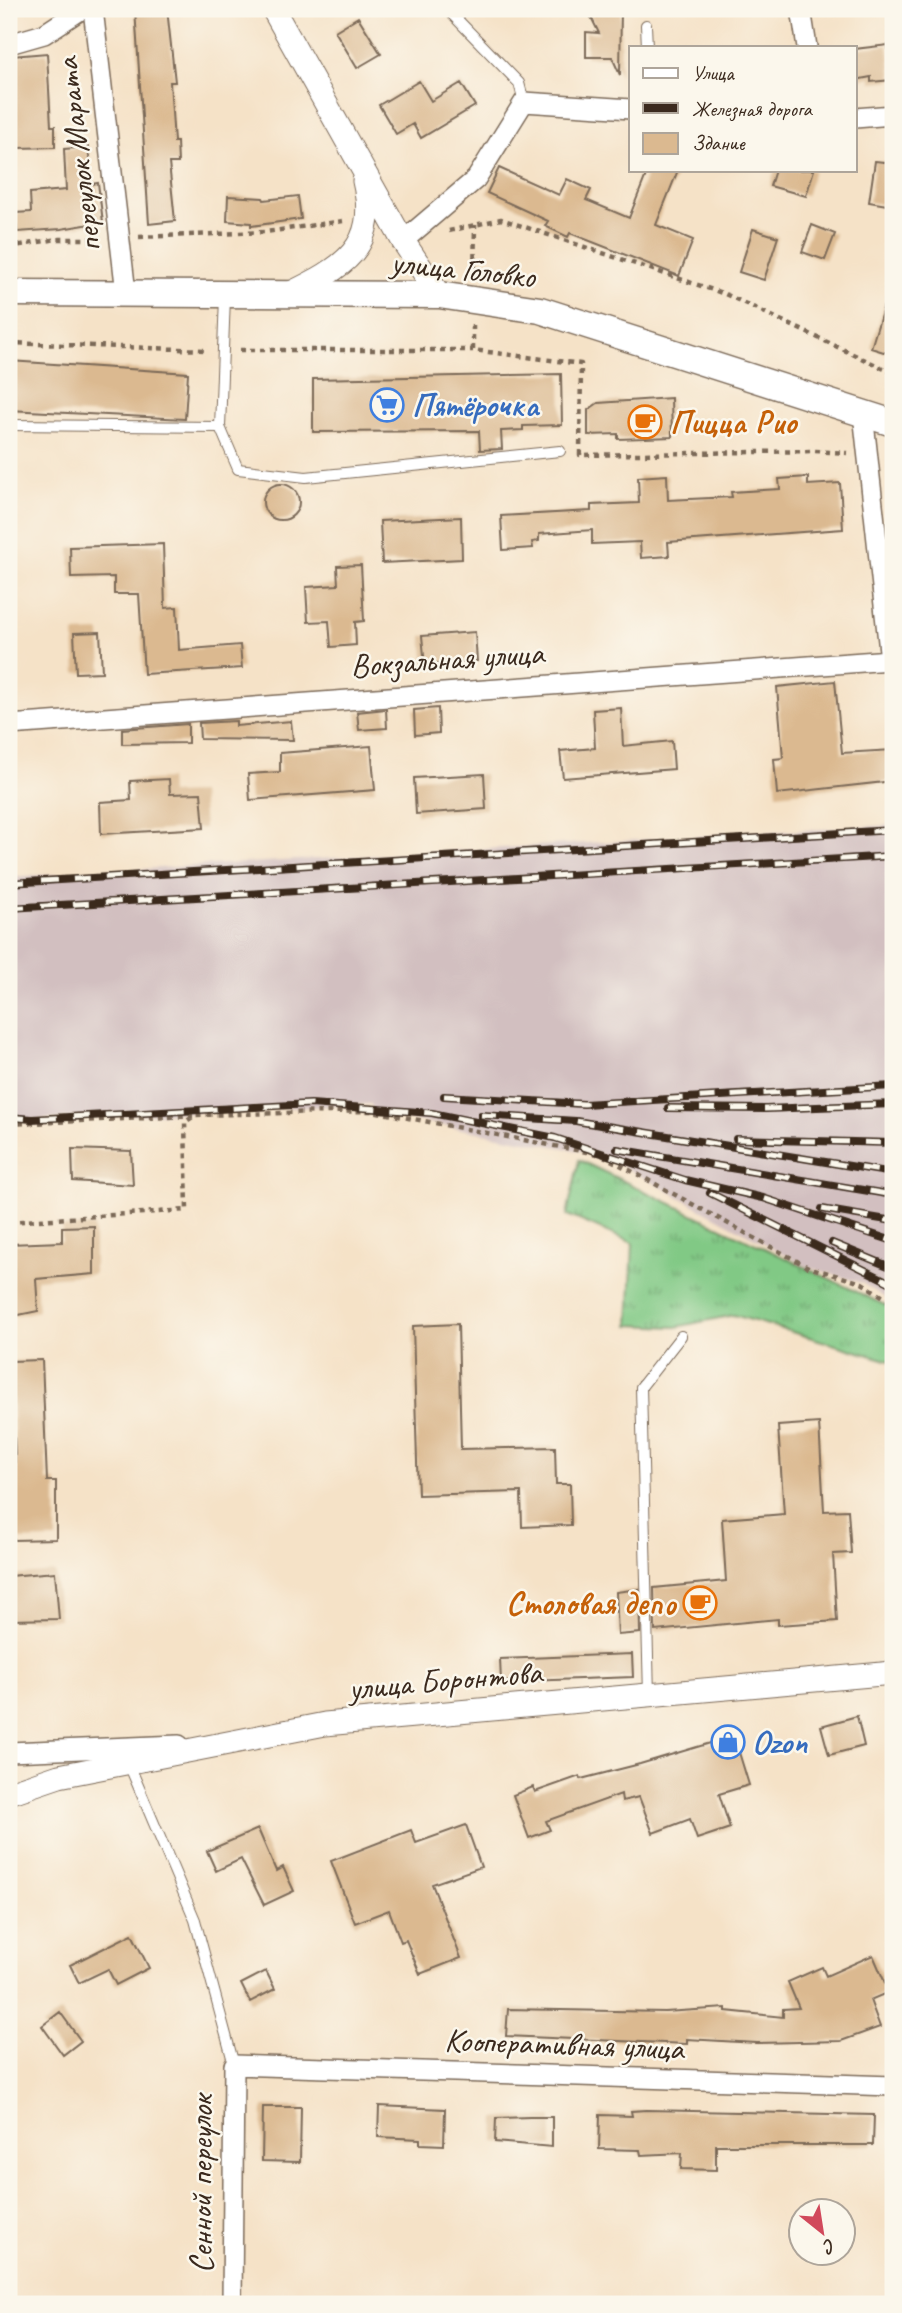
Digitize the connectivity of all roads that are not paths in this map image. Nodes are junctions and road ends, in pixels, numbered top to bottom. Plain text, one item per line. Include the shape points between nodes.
1 (82, 9) edge
2 (93, 9) edge
3 (274, 9) edge
4 (447, 9) edge
5 (801, 9) edge
6 (646, 25) dead end
7 (9, 44) edge
8 (647, 46) edge
9 (807, 46) edge
10 (524, 102) junction
11 (629, 109) edge
12 (893, 115) edge
13 (856, 118) edge
14 (360, 164) junction
15 (403, 241) junction
16 (9, 293) edge
17 (126, 293) junction
18 (226, 294) junction
19 (289, 294) junction
20 (439, 295) junction
21 (863, 413) junction
22 (893, 423) edge
23 (9, 425) edge
24 (220, 428) junction
25 (560, 451) dead end
26 (9, 725) edge
27 (681, 1336) dead end
28 (893, 1673) edge
29 (649, 1695) junction
30 (233, 1743) junction
31 (9, 1752) edge
32 (128, 1762) junction
33 (9, 1793) edge
34 (234, 2064) junction
35 (893, 2086) edge
36 (232, 2304) edge

1 - 7 street via 44,34
2 - 17 street, переулок Марата
3 - 14 street
4 - 10 lane via 519,83
5 - 9 street
6 - 8 lane
10 - 11 street
10 - 15 street via 476,179
12 - 13 street
14 - 15 street
14 - 19 street via 369,202 366,228 356,251 326,276
15 - 20 street
16 - 17 main road, улица Головко
17 - 18 main road, улица Головко
18 - 19 main road, улица Головко
18 - 24 lane
19 - 20 main road, улица Головко
20 - 21 main road, улица Головко via 540,310
21 - 22 main road, улица Головко
21 - 26 street, Вокзальная улица via 890,660
23 - 24 lane
24 - 25 lane via 237,469 306,477
27 - 29 lane via 642,1387
28 - 29 street, улица Боронтова
29 - 30 street, улица Боронтова via 325,1724
30 - 31 street
30 - 32 street, улица Боронтова
32 - 33 street, улица Боронтова via 59,1776
32 - 34 lane via 195,1920
34 - 35 street, Кооперативная улица
34 - 36 street, Сенной переулок

